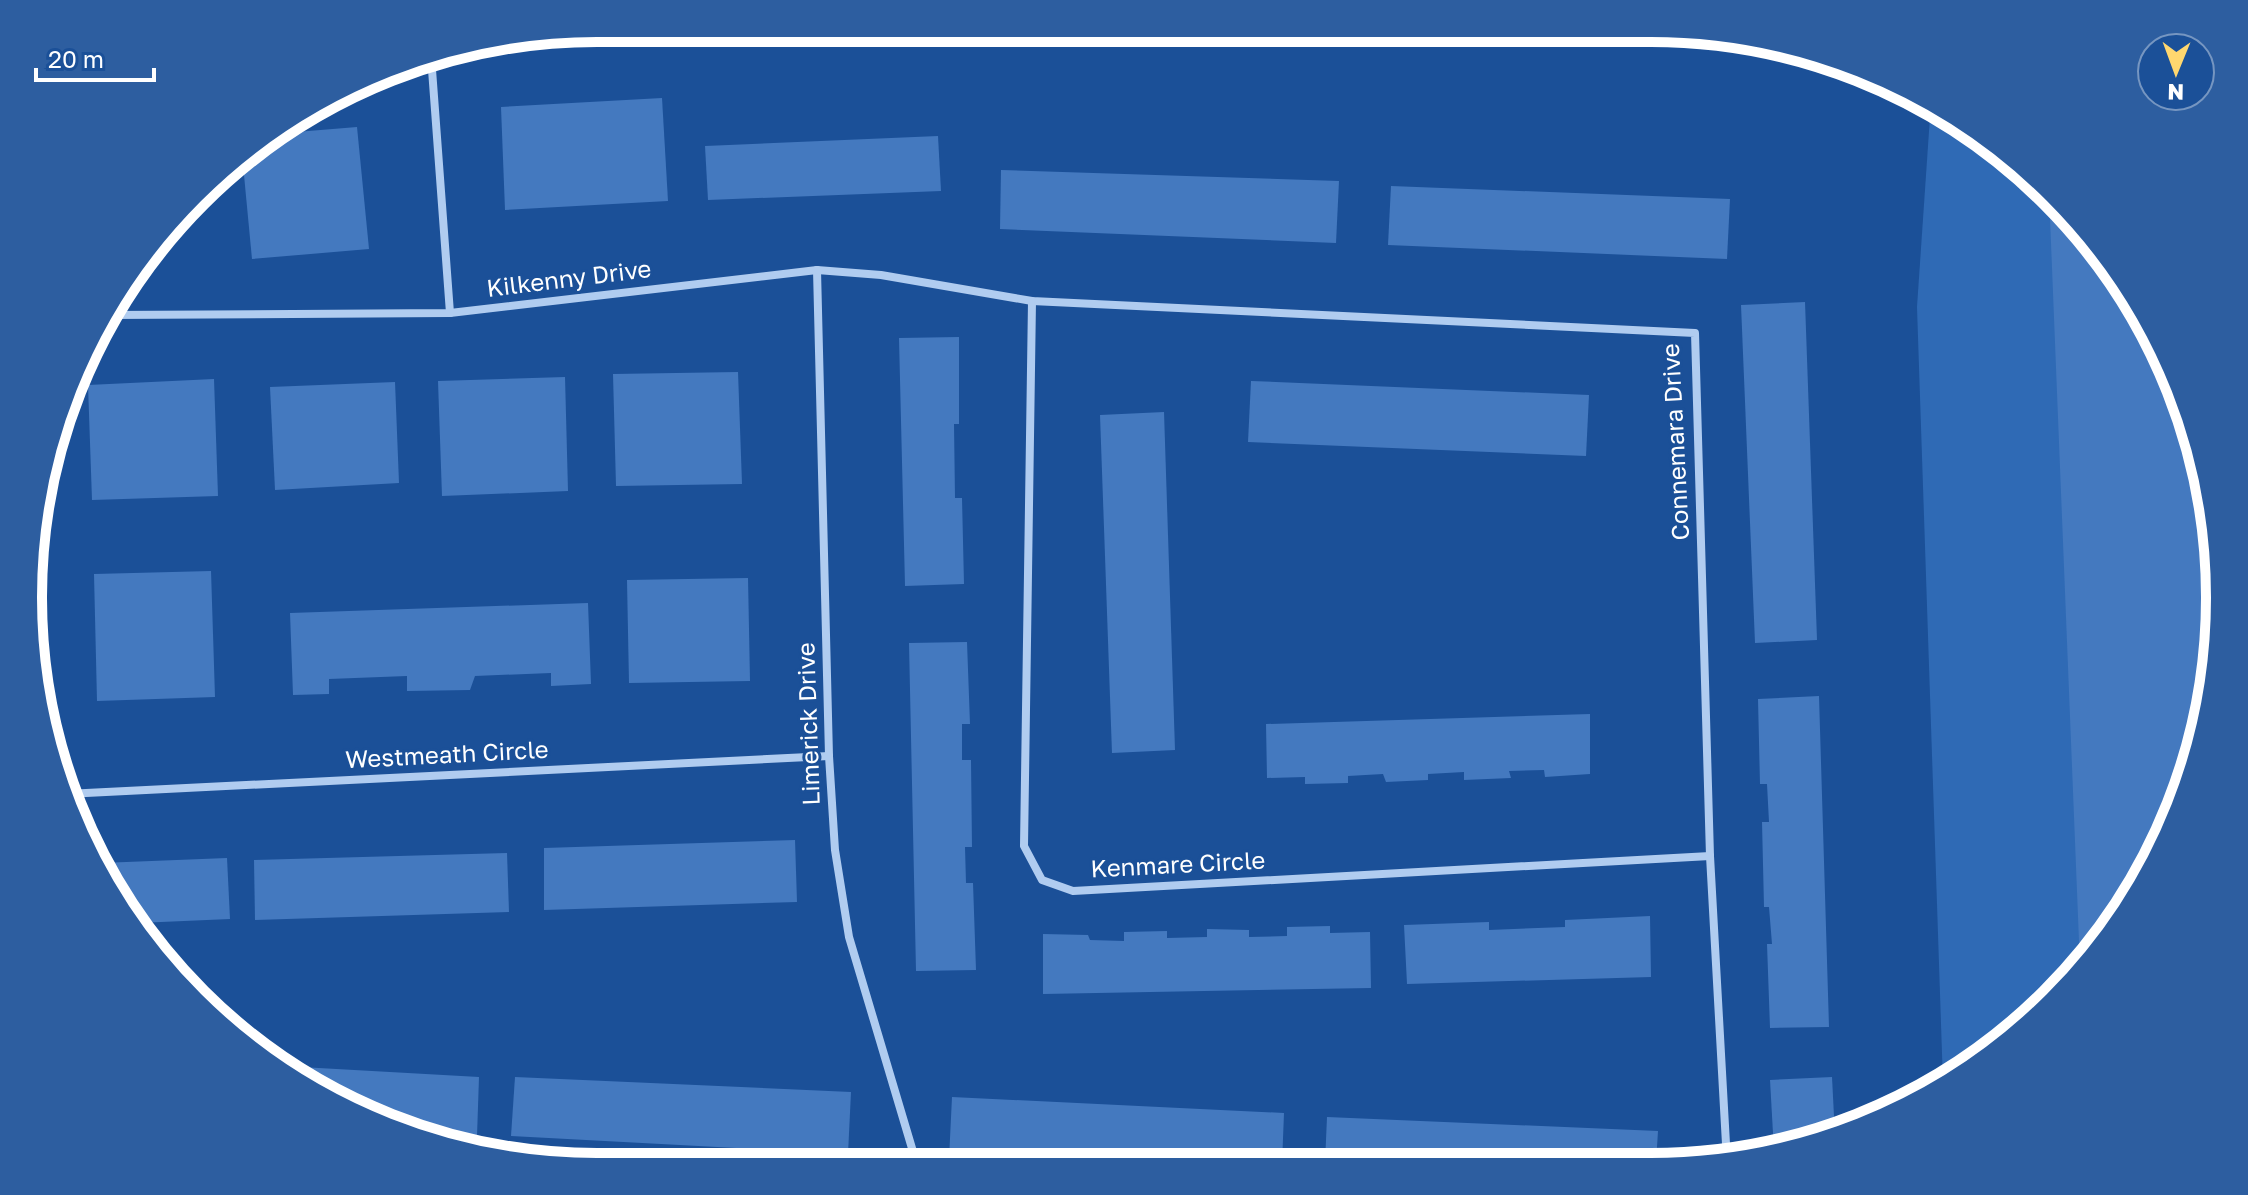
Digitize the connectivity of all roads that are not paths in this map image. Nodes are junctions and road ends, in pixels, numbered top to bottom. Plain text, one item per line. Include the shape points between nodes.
1 (432, 67) edge
2 (817, 270) junction
3 (1032, 301) junction
4 (450, 313) junction
5 (119, 315) edge
6 (829, 756) junction
7 (78, 793) edge
8 (1710, 856) junction
9 (1726, 1147) edge
10 (913, 1153) edge

1 - 4 street
2 - 3 street, Kilkenny Drive via 881,275
2 - 4 street, Kilkenny Drive
2 - 6 street, Limerick Drive
3 - 8 street, Connemara Drive via 1695,333
3 - 8 street, Kenmare Circle via 1024,846 1042,880 1073,891
4 - 5 street, Kilkenny Drive
6 - 7 street, Westmeath Circle
6 - 10 street, Limerick Drive via 835,850 849,937
8 - 9 street, Connemara Drive

